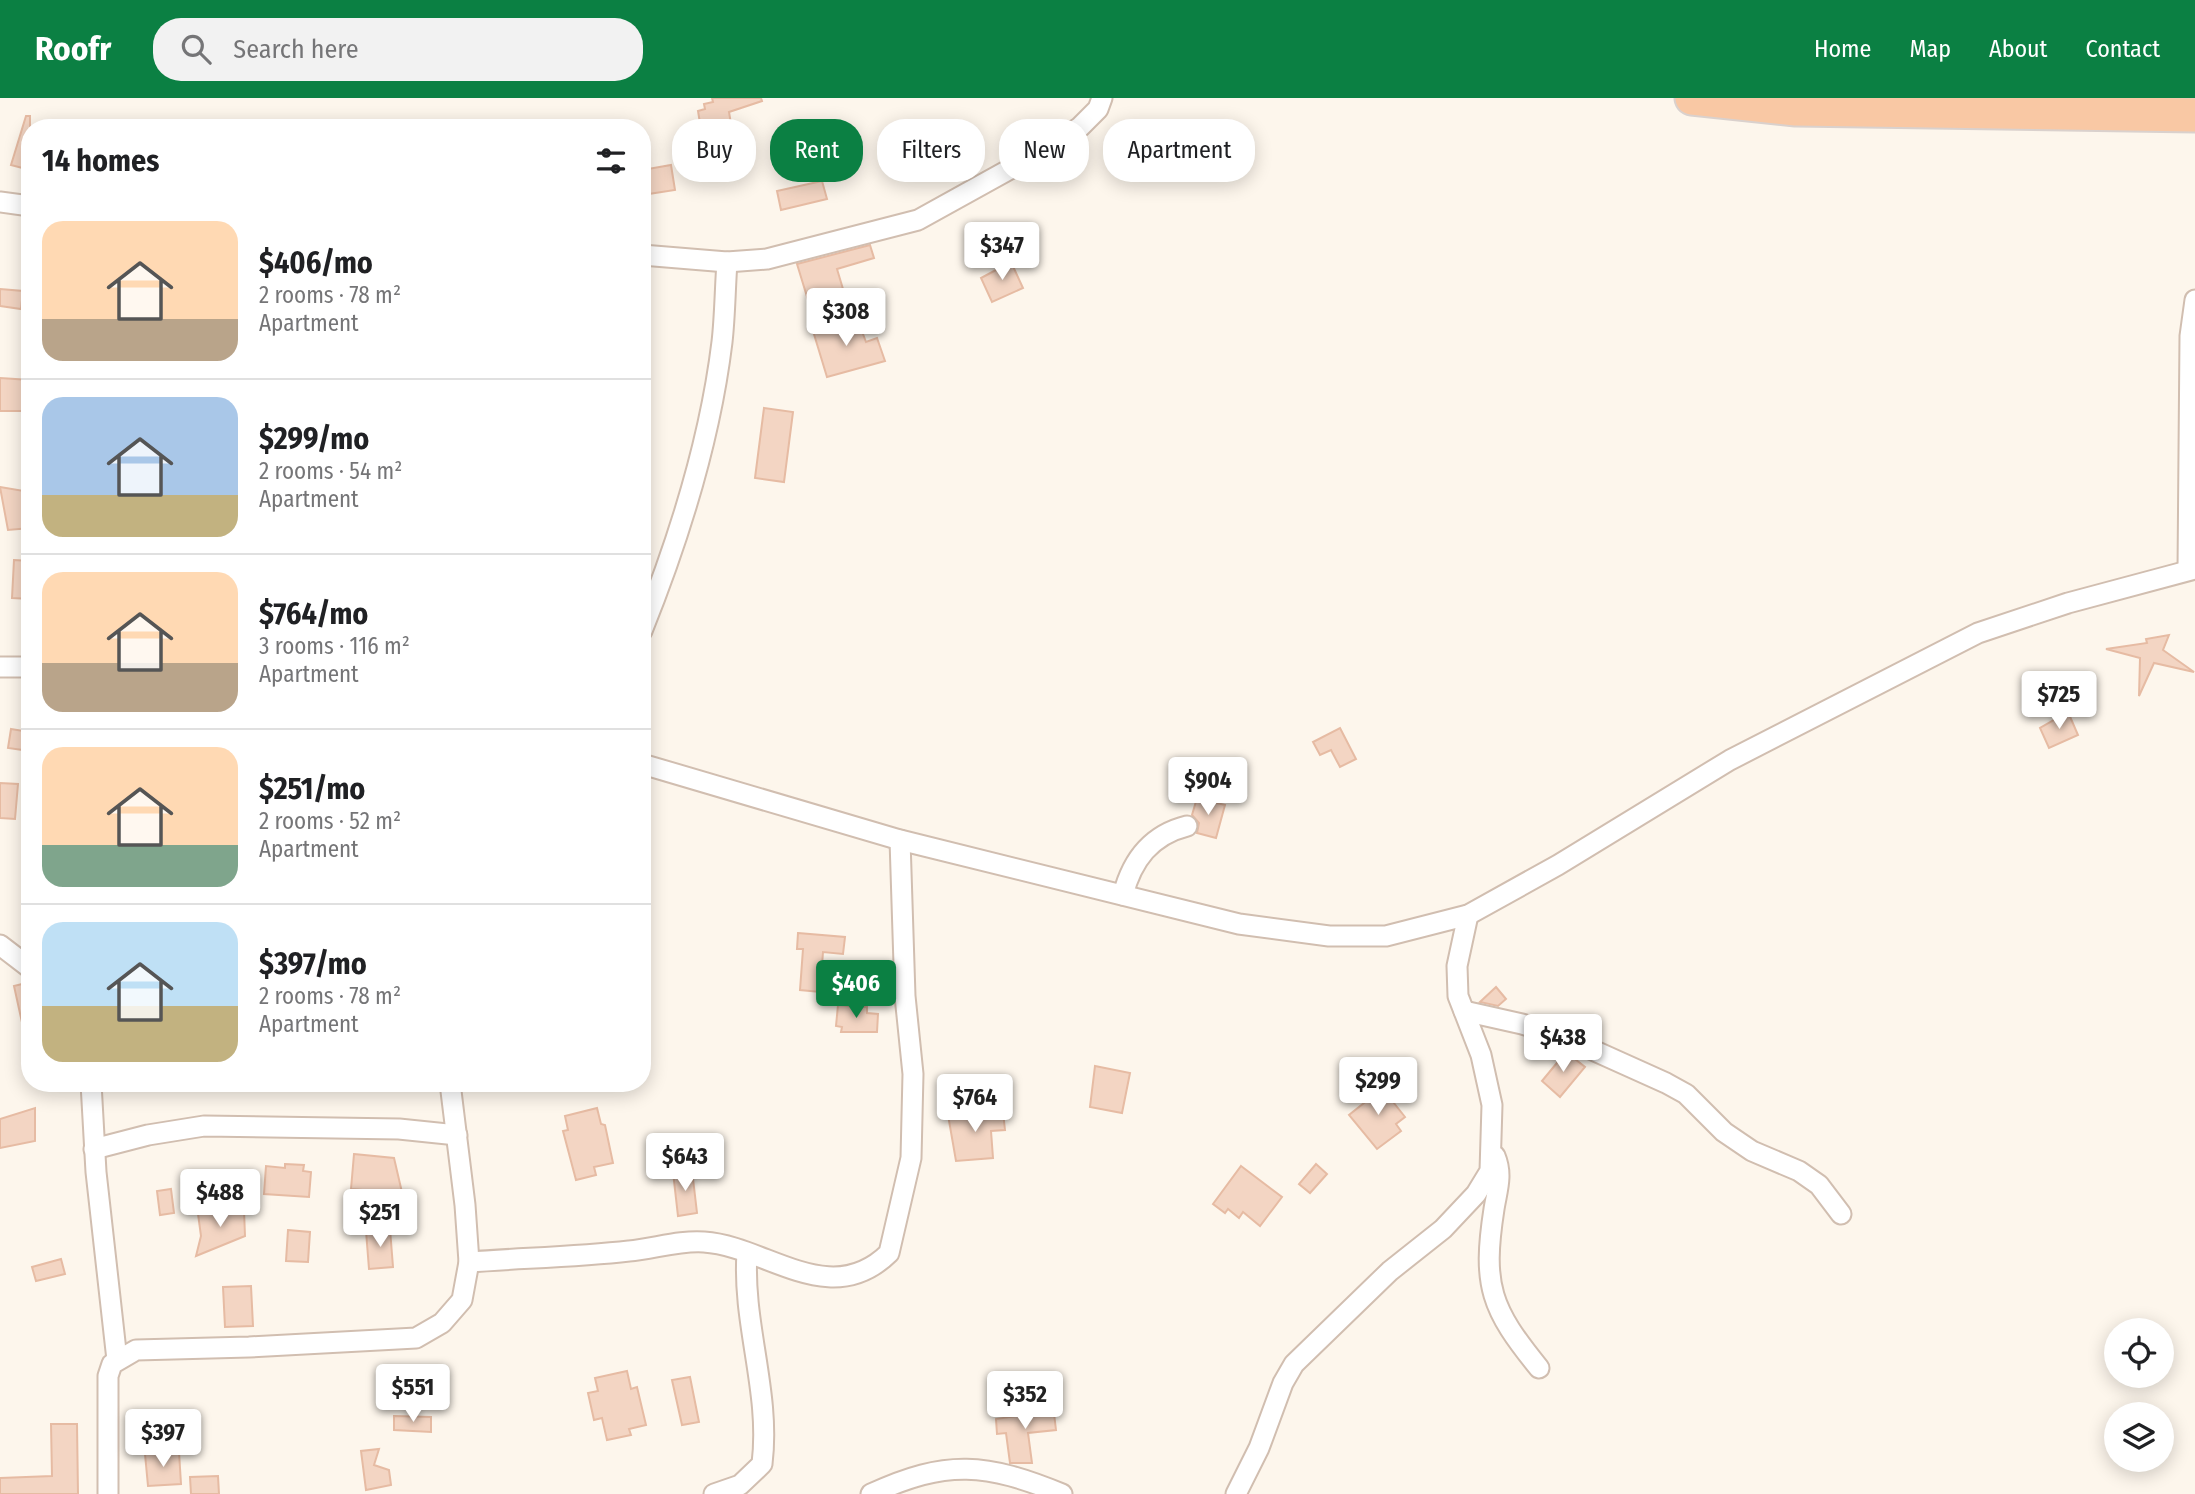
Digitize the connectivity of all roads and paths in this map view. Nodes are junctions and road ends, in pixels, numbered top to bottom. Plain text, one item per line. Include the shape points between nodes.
1 (1102, 98) edge
2 (1692, 98) edge
3 (2195, 115) edge
4 (0, 202) edge
5 (21, 205) edge
6 (651, 256) edge
7 (727, 262) junction
8 (2195, 300) edge
9 (2191, 570) edge
10 (651, 608) edge
11 (0, 667) edge
12 (21, 667) edge
13 (651, 767) edge
14 (1187, 826) dead end
15 (900, 841) junction
16 (1123, 895) junction
17 (1468, 915) junction
18 (0, 945) edge
19 (21, 961) edge
20 (1464, 1011) junction
21 (91, 1092) edge
22 (451, 1092) edge
23 (457, 1136) junction
24 (1491, 1145) junction
25 (94, 1149) junction
26 (1841, 1214) dead end
27 (747, 1253) junction
28 (469, 1262) junction
29 (117, 1360) junction
30 (1539, 1368) dead end
31 (746, 1490) edge
32 (108, 1494) edge
33 (714, 1494) edge
34 (871, 1494) edge
35 (1062, 1494) edge
36 (1236, 1494) edge

1 - 7 street via 1080,127 918,220 767,259
2 - 3 highway via 1796,109
4 - 5 street
6 - 7 street
7 - 10 street via 722,343 701,450 669,563
8 - 9 street via 2190,335
9 - 17 street via 1978,633 1730,760
11 - 12 street
13 - 15 street
14 - 16 street via 1152,841 1133,868
15 - 16 street
15 - 27 street via 911,1158 889,1253 867,1271 836,1276 806,1275
16 - 17 street via 1239,924 1329,936 1386,936
17 - 20 street via 1457,966 1458,996
18 - 19 street
20 - 24 street via 1481,1055 1492,1105
20 - 26 street via 1566,1038 1686,1094 1724,1132 1819,1185
21 - 25 street
22 - 23 street
23 - 25 street via 399,1129 204,1126
23 - 28 street
24 - 30 street via 1500,1175 1488,1272 1493,1299 1508,1330
24 - 36 street via 1490,1171 1465,1206 1294,1364
25 - 29 street
27 - 28 street via 730,1245 700,1241 629,1251
27 - 31 street via 745,1281 765,1407 762,1464
28 - 29 street via 462,1300 442,1324 416,1338 249,1348 154,1348 128,1352
29 - 32 street via 108,1376
31 - 33 street
34 - 35 street via 943,1468 1006,1474

